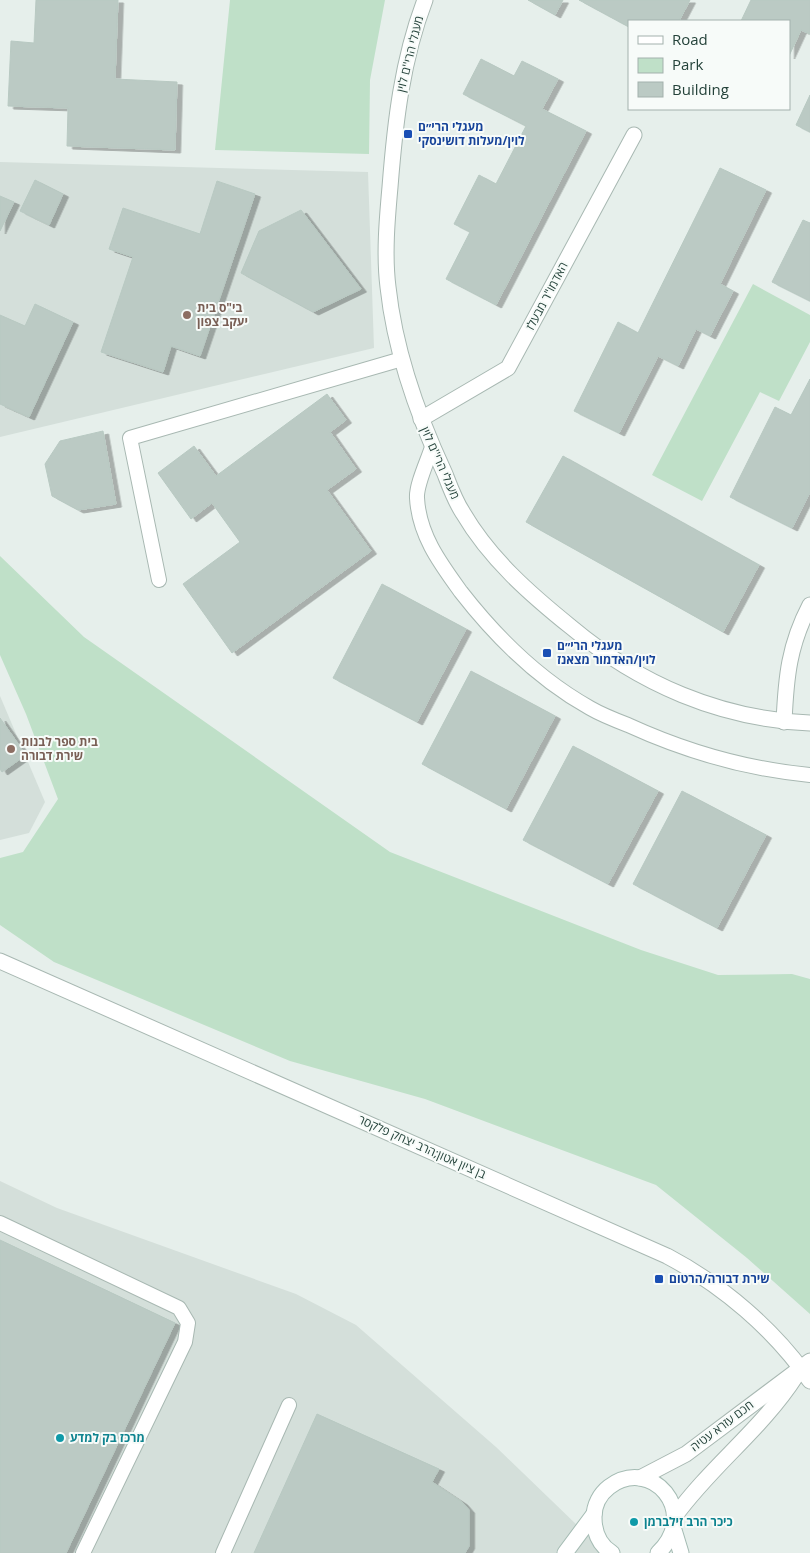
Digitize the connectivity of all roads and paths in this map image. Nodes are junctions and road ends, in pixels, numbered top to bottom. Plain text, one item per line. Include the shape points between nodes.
1 (425, 0) edge
2 (634, 135) dead end
3 (402, 359) junction
4 (421, 419) junction
5 (432, 447) junction
6 (159, 580) dead end
7 (810, 606) edge
8 (784, 722) junction
9 (810, 723) edge
10 (810, 775) edge
11 (0, 961) edge
12 (0, 1223) edge
13 (806, 1365) edge
14 (810, 1381) edge
15 (289, 1405) dead end
16 (640, 1478) junction
17 (594, 1514) junction
18 (675, 1523) junction
19 (84, 1553) edge
20 (223, 1553) edge
21 (565, 1553) edge
22 (612, 1553) edge
23 (658, 1553) edge
24 (681, 1553) edge

1 - 3 street, מעגלי הרי''ם לוין via 413,30 400,91 387,220 388,287
2 - 4 street, האדמו"ר מבעלז via 508,368
3 - 4 street, מעגלי הרי''ם לוין
3 - 6 lane via 130,438
4 - 5 street, מעגלי הרי''ם לוין
5 - 8 street, מעגלי הרי''ם לוין via 462,512 489,550 528,592 594,647 631,671 673,692 723,709
5 - 10 lane via 417,495 420,520 434,556 486,624 538,672 590,708 651,736 717,759 767,771
7 - 8 street via 791,651
8 - 9 street, מעגלי הרי''ם לוין
11 - 13 street, בן ציון אטון;הרב יצחק פלקסר via 666,1256 725,1293
12 - 19 lane via 179,1308 188,1322 185,1342
13 - 14 street, בן ציון אטון;הרב יצחק פלקסר
13 - 16 street, חכם עזרא עטיה via 686,1454
13 - 18 street, חכם עזרא עטיה via 770,1413 713,1469
15 - 20 lane
16 - 17 street, חכם עזרא עטיה via 615,1482 597,1501
16 - 18 street via 664,1490 672,1502
17 - 21 street, חכם עזרא עטיה
17 - 22 street via 598,1539
18 - 23 street, חכם עזרא עטיה via 668,1543
18 - 24 street

